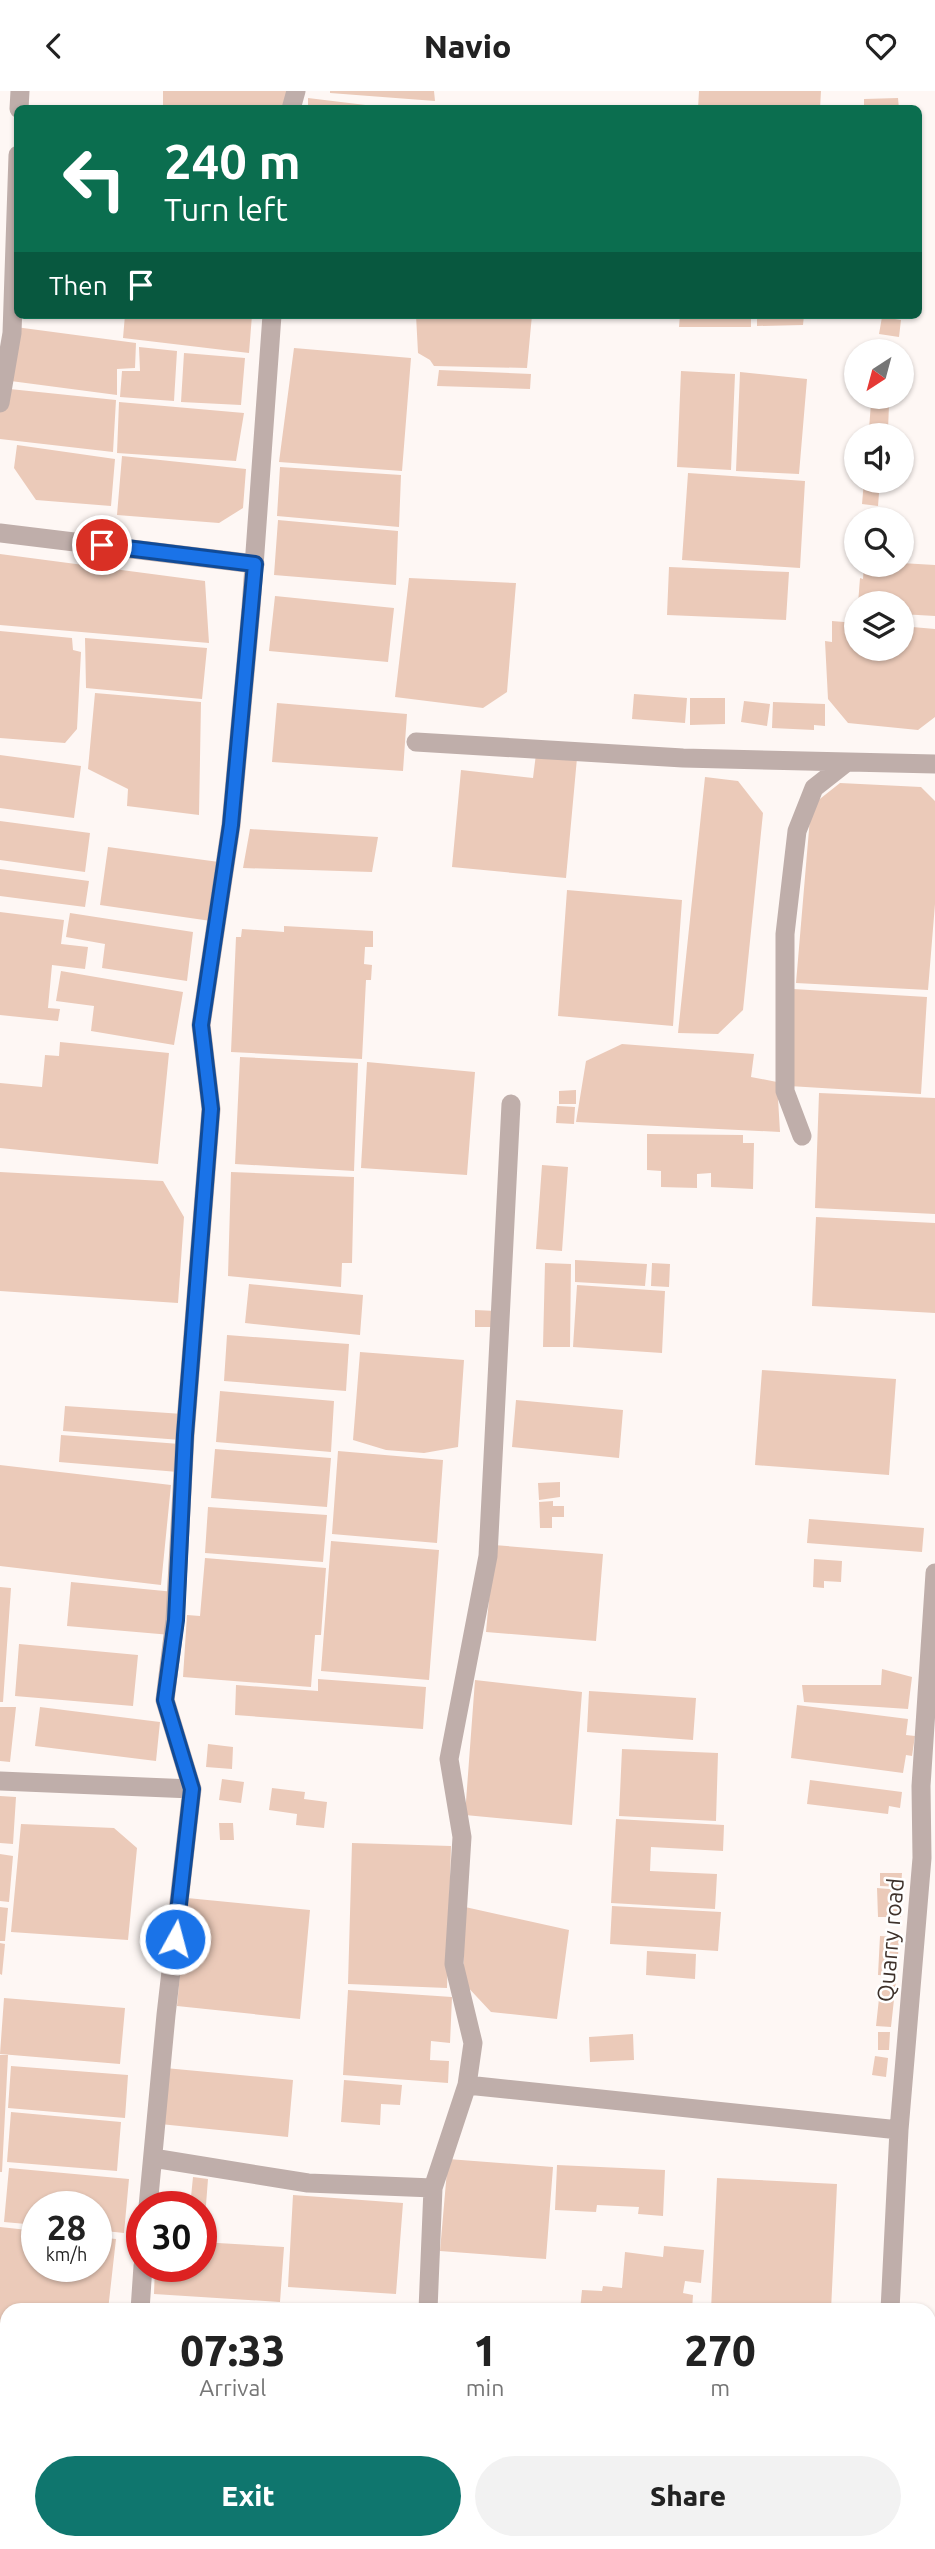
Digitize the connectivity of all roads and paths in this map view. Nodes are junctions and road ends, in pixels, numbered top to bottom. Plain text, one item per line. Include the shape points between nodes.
1 (14, 274) edge
2 (272, 319) edge
3 (0, 403) edge
4 (0, 533) edge
5 (255, 564) junction
6 (416, 742) dead end
7 (847, 762) junction
8 (935, 764) edge
9 (511, 1104) dead end
10 (802, 1136) dead end
11 (935, 1573) edge
12 (0, 1781) edge
13 (192, 1789) junction
14 (467, 2085) junction
15 (899, 2130) junction
16 (153, 2158) junction
17 (433, 2188) junction
18 (150, 2191) edge
19 (143, 2282) edge
20 (141, 2303) edge
21 (428, 2303) edge
22 (890, 2303) edge

1 - 3 street via 12,333
2 - 5 street
4 - 5 street
5 - 13 street via 231,825 201,1025 211,1109 185,1435 176,1620 165,1700
6 - 7 street via 683,758
7 - 8 street
7 - 10 street via 814,788 795,844 785,934 785,1091
9 - 14 street via 488,1556 449,1759 461,1837 454,1964 473,2043
11 - 15 street, Quarry road via 921,1786 922,1858
12 - 13 street
13 - 16 street
14 - 15 street
14 - 17 street
15 - 22 street, Quarry road
16 - 17 street via 307,2183
16 - 18 street
17 - 21 street
19 - 20 street

